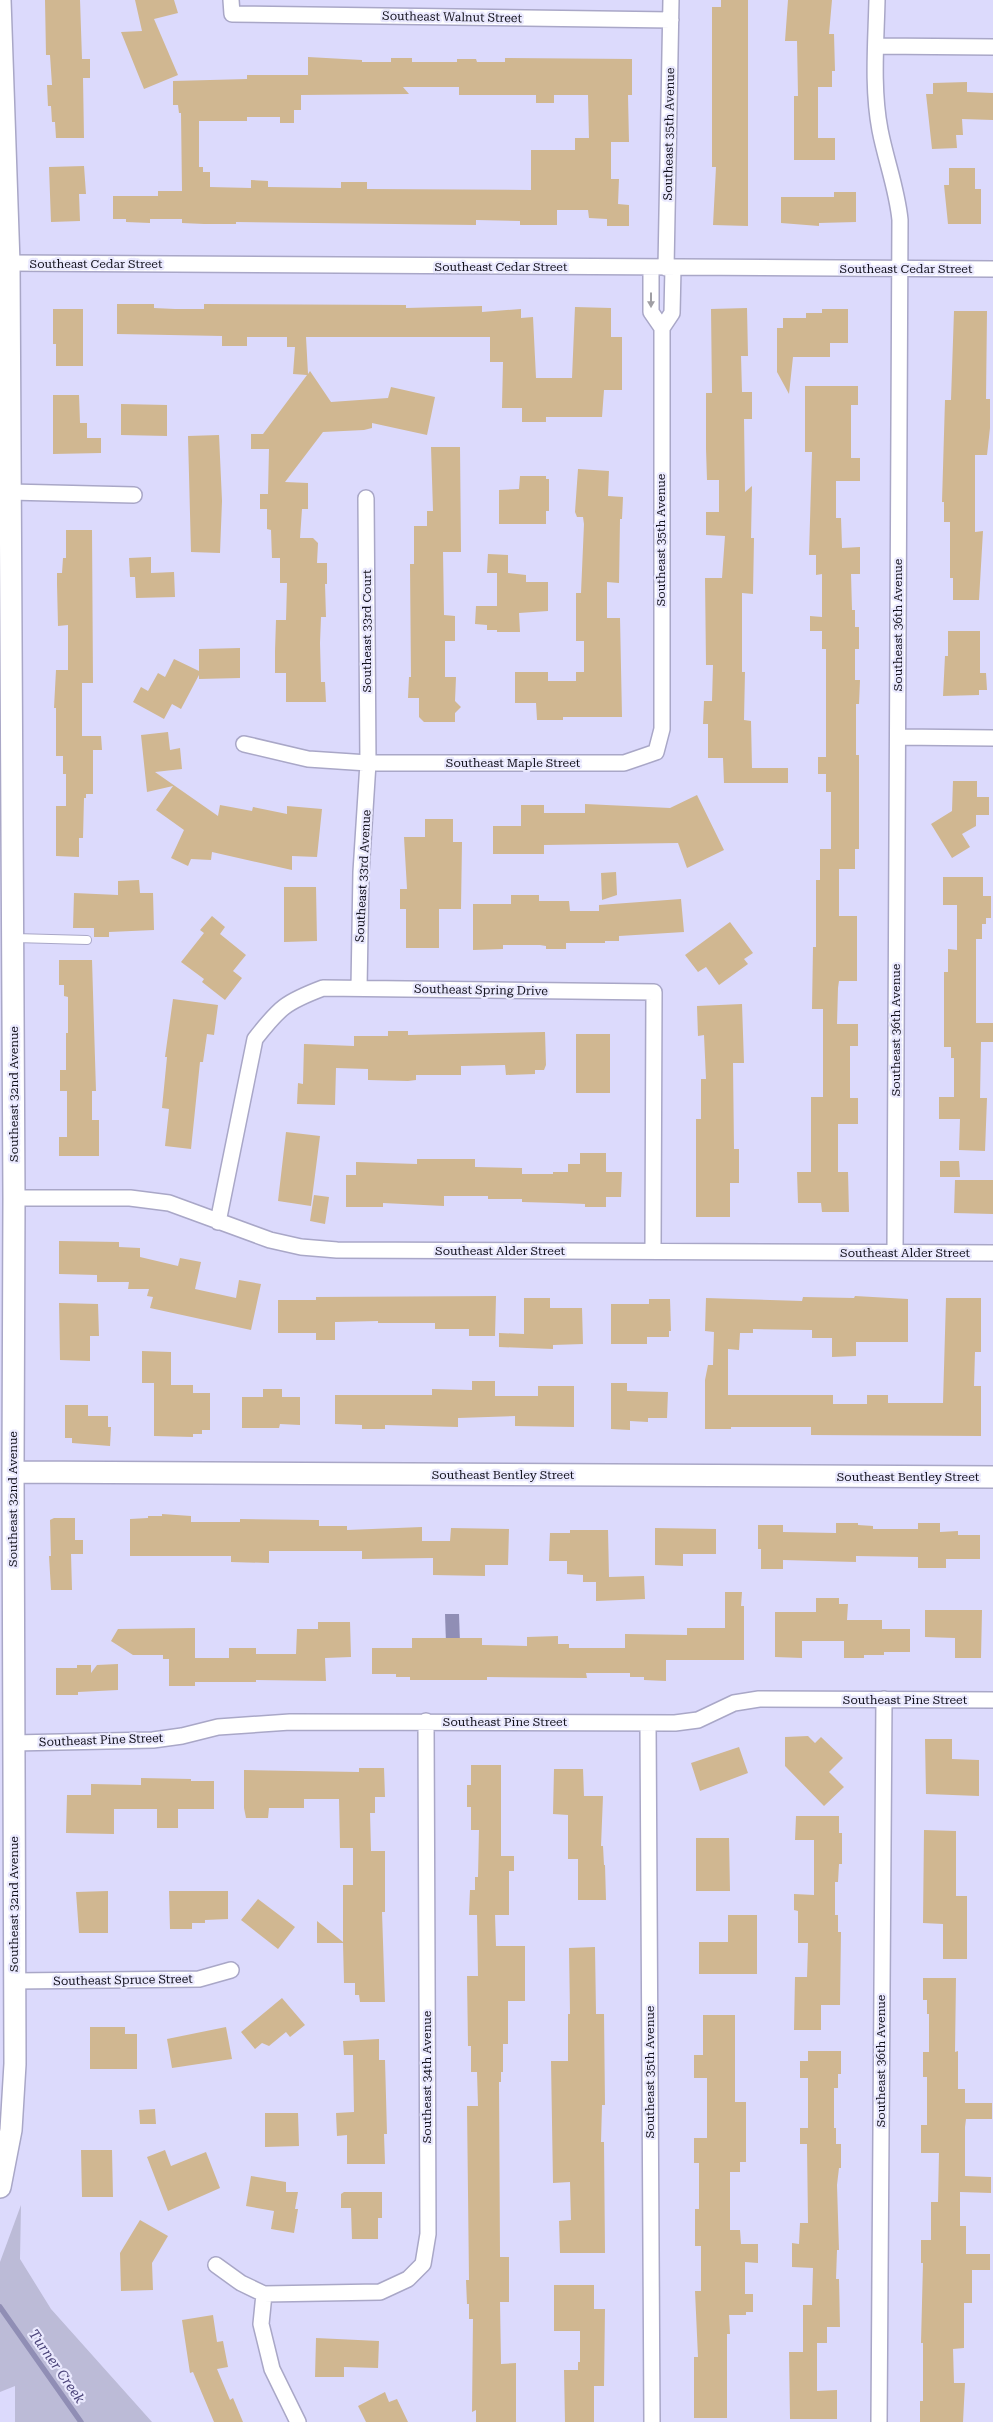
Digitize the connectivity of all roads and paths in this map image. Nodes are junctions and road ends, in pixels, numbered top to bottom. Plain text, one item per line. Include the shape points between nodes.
1 (671, 0) edge
2 (877, 0) edge
3 (232, 7) edge
4 (0, 12) edge
5 (671, 20) junction
6 (876, 46) junction
7 (993, 47) edge
8 (9, 263) junction
9 (663, 268) junction
10 (900, 268) junction
11 (993, 269) edge
12 (662, 328) junction
13 (5, 443) edge
14 (10, 492) junction
15 (134, 495) dead end
16 (366, 498) dead end
17 (898, 737) junction
18 (993, 738) edge
19 (244, 744) dead end
20 (656, 752) joint
21 (6, 763) edge
22 (368, 763) junction
23 (13, 938) junction
24 (87, 940) dead end
25 (359, 988) junction
26 (14, 1198) junction
27 (218, 1222) junction
28 (652, 1251) junction
29 (895, 1252) junction
30 (993, 1253) edge
31 (13, 1472) junction
32 (993, 1478) edge
33 (7, 1584) edge
34 (884, 1699) junction
35 (993, 1700) edge
36 (426, 1722) junction
37 (648, 1723) junction
38 (14, 1743) junction
39 (231, 1970) dead end
40 (15, 1981) junction
41 (0, 2187) edge
42 (216, 2266) dead end
43 (264, 2294) junction
44 (298, 2422) edge
45 (652, 2422) edge
46 (879, 2422) edge

1 - 5 street, Southeast 35th Avenue
2 - 6 street, Southeast 36th Avenue
3 - 5 street, Southeast Walnut Street
4 - 8 main road, Southeast 32nd Avenue
5 - 9 street, Southeast 35th Avenue
6 - 7 street
6 - 10 street, Southeast 36th Avenue via 876,95 880,131 898,202
8 - 9 street, Southeast Cedar Street
8 - 13 main road, Southeast 32nd Avenue
9 - 10 street, Southeast Cedar Street
9 - 12 street, Southeast 35th Avenue via 672,312
9 -> 12 street, Southeast 35th Avenue via 651,312
10 - 11 street, Southeast Cedar Street
10 - 17 street, Southeast 36th Avenue
12 - 20 street, Southeast 35th Avenue via 662,729
13 - 14 main road, Southeast 32nd Avenue
14 - 15 street
14 - 21 main road, Southeast 32nd Avenue
16 - 22 street, Southeast 33rd Court
17 - 18 street
17 - 29 street, Southeast 36th Avenue
19 - 22 street, Southeast Maple Street via 308,759
20 - 22 street, Southeast Maple Street via 624,763
21 - 23 main road, Southeast 32nd Avenue
22 - 25 street, Southeast 33rd Avenue via 361,872
23 - 24 lane
23 - 26 main road, Southeast 32nd Avenue
25 - 27 street, Southeast Spring Drive via 323,988 293,999 274,1014 255,1039
25 - 28 street, Southeast Spring Drive via 654,992
26 - 27 street, Southeast Alder Street via 130,1198 169,1203
26 - 31 main road, Southeast 32nd Avenue
27 - 28 street, Southeast Alder Street via 270,1240 337,1250
28 - 29 street, Southeast Alder Street
29 - 30 street, Southeast Alder Street
31 - 32 main road, Southeast Bentley Street
31 - 33 main road, Southeast 32nd Avenue
33 - 38 main road, Southeast 32nd Avenue
34 - 35 street, Southeast Pine Street
34 - 37 street, Southeast Pine Street via 759,1699 734,1703 698,1720
34 - 46 street, Southeast 36th Avenue
36 - 37 street, Southeast Pine Street
36 - 38 street, Southeast Pine Street via 290,1722 218,1727 153,1740
36 - 43 street, Southeast 34th Avenue via 428,2234 423,2264 408,2279 380,2292
37 - 45 street, Southeast 35th Avenue
38 - 40 main road, Southeast 32nd Avenue
39 - 40 street, Southeast Spruce Street via 199,1979
40 - 41 main road, Southeast 32nd Avenue via 14,2090 8,2153
42 - 43 street
43 - 44 street via 261,2324 272,2369

